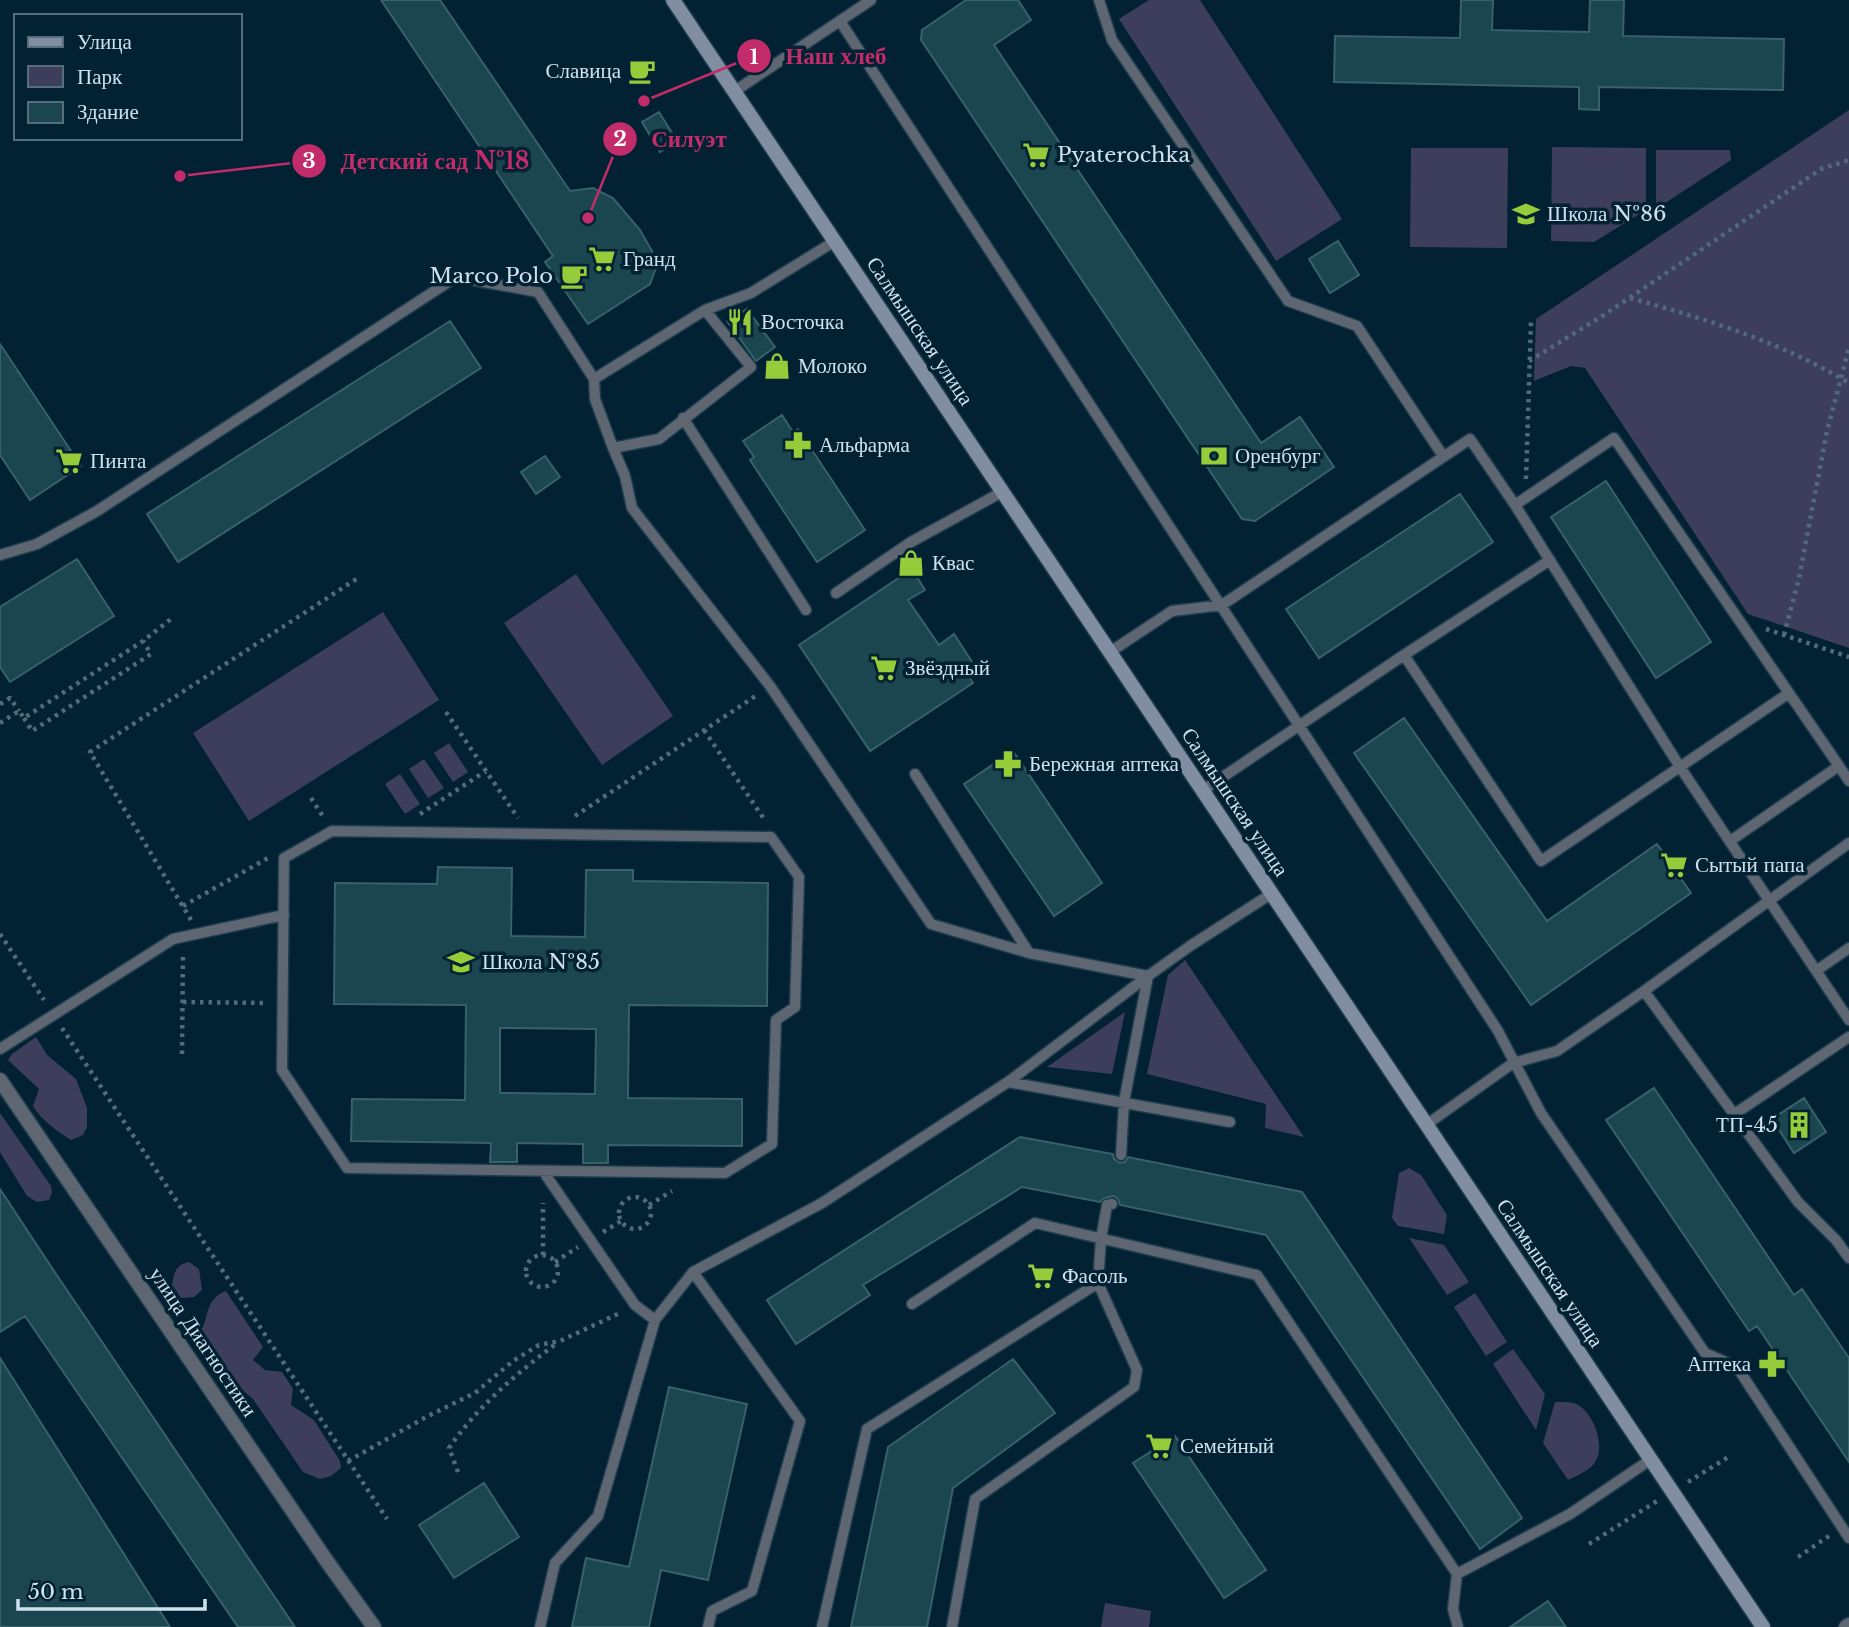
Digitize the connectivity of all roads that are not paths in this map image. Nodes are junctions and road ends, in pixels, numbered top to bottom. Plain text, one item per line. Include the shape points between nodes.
1 (673, 0) edge
2 (871, 0) edge
3 (1099, 0) edge
4 (840, 21) junction
5 (735, 91) junction
6 (835, 241) junction
7 (705, 310) junction
8 (594, 379) junction
9 (683, 418) junction
10 (614, 449) junction
11 (1443, 456) junction
12 (1002, 492) junction
13 (1515, 505) junction
14 (0, 555) edge
15 (1550, 561) junction
16 (836, 593) dead end
17 (1222, 605) junction
18 (806, 610) dead end
19 (1110, 652) junction
20 (1404, 655) junction
21 (1789, 693) junction
22 (1300, 726) junction
23 (1839, 766) junction
24 (1680, 767) junction
25 (915, 774) dead end
26 (1849, 781) edge
27 (1202, 791) junction
28 (1730, 841) junction
29 (1849, 843) edge
30 (1271, 894) junction
31 (1770, 901) junction
32 (284, 915) junction
33 (1849, 948) edge
34 (1029, 953) junction
35 (1816, 971) junction
36 (1148, 976) junction
37 (1644, 991) junction
38 (1849, 1020) edge
39 (1849, 1037) edge
40 (0, 1049) edge
41 (1513, 1063) junction
42 (0, 1080) edge
43 (1008, 1082) junction
44 (1124, 1102) junction
45 (1733, 1115) junction
46 (1230, 1122) dead end
47 (1426, 1125) junction
48 (1121, 1156) dead end
49 (543, 1171) junction
50 (1112, 1204) dead end
51 (1101, 1239) junction
52 (1849, 1258) edge
53 (693, 1272) junction
54 (1098, 1283) junction
55 (912, 1304) dead end
56 (655, 1320) junction
57 (1650, 1460) junction
58 (1849, 1538) edge
59 (1457, 1574) junction
60 (374, 1627) edge
61 (541, 1627) edge
62 (708, 1627) edge
63 (822, 1627) edge
64 (952, 1627) edge
65 (1458, 1627) edge
66 (1763, 1627) edge

1 - 5 main road, Салмышская улица
2 - 4 lane
3 - 11 lane via 1112,40 1288,301 1357,326
4 - 5 lane
4 - 17 lane
5 - 6 main road, Салмышская улица
6 - 7 lane via 751,293
6 - 12 main road, Салмышская улица
7 - 8 lane
7 - 9 lane via 751,368
8 - 10 lane via 595,399
8 - 14 lane via 538,292 456,277 97,511 37,544
9 - 10 lane via 659,439
9 - 18 lane
10 - 34 lane via 632,508 770,686 931,924
11 - 13 lane via 1470,439
11 - 17 lane
12 - 16 lane via 911,542
12 - 19 main road, Салмышская улица
13 - 15 lane
13 - 21 lane via 1614,438
15 - 20 lane
15 - 24 lane
17 - 19 lane via 1172,611
17 - 22 lane
19 - 27 main road, Салмышская улица
20 - 22 lane
20 - 24 lane via 1541,861
21 - 23 lane
21 - 24 lane
22 - 27 lane
22 - 41 lane via 1498,1031
23 - 26 lane
23 - 28 lane
24 - 28 lane
25 - 34 lane
27 - 30 main road, Салмышская улица
28 - 31 lane
29 - 31 lane
30 - 36 lane
30 - 47 main road, Салмышская улица
31 - 35 lane
31 - 37 lane
32 - 40 lane via 173,939
32 - 49 lane via 282,1070 346,1168
32 - 49 lane via 284,858 332,831 771,838 799,877 795,1007 776,1020 772,1144 724,1173
33 - 35 lane
34 - 36 lane
35 - 38 lane
36 - 43 lane
36 - 44 lane
37 - 41 lane via 1557,1051
37 - 45 lane
39 - 45 lane
41 - 47 lane
41 - 58 lane via 1541,1113 1705,1353 1737,1367
42 - 60 street, улица Диагностики
43 - 44 lane
43 - 53 lane via 822,1203
44 - 46 lane
44 - 48 lane
45 - 52 lane via 1798,1202
47 - 57 main road, Салмышская улица
49 - 56 lane via 635,1306
50 - 51 lane via 1107,1205
51 - 54 lane
51 - 55 lane via 1035,1223
51 - 59 lane via 1257,1275
53 - 56 lane
53 - 62 lane via 800,1421 752,1591 712,1611
54 - 63 lane via 867,1429
54 - 64 lane via 1137,1370 1134,1387 975,1499
56 - 61 lane via 598,1516 555,1563
57 - 59 lane via 1570,1514
57 - 66 main road, Салмышская улица
59 - 65 lane via 1453,1609

